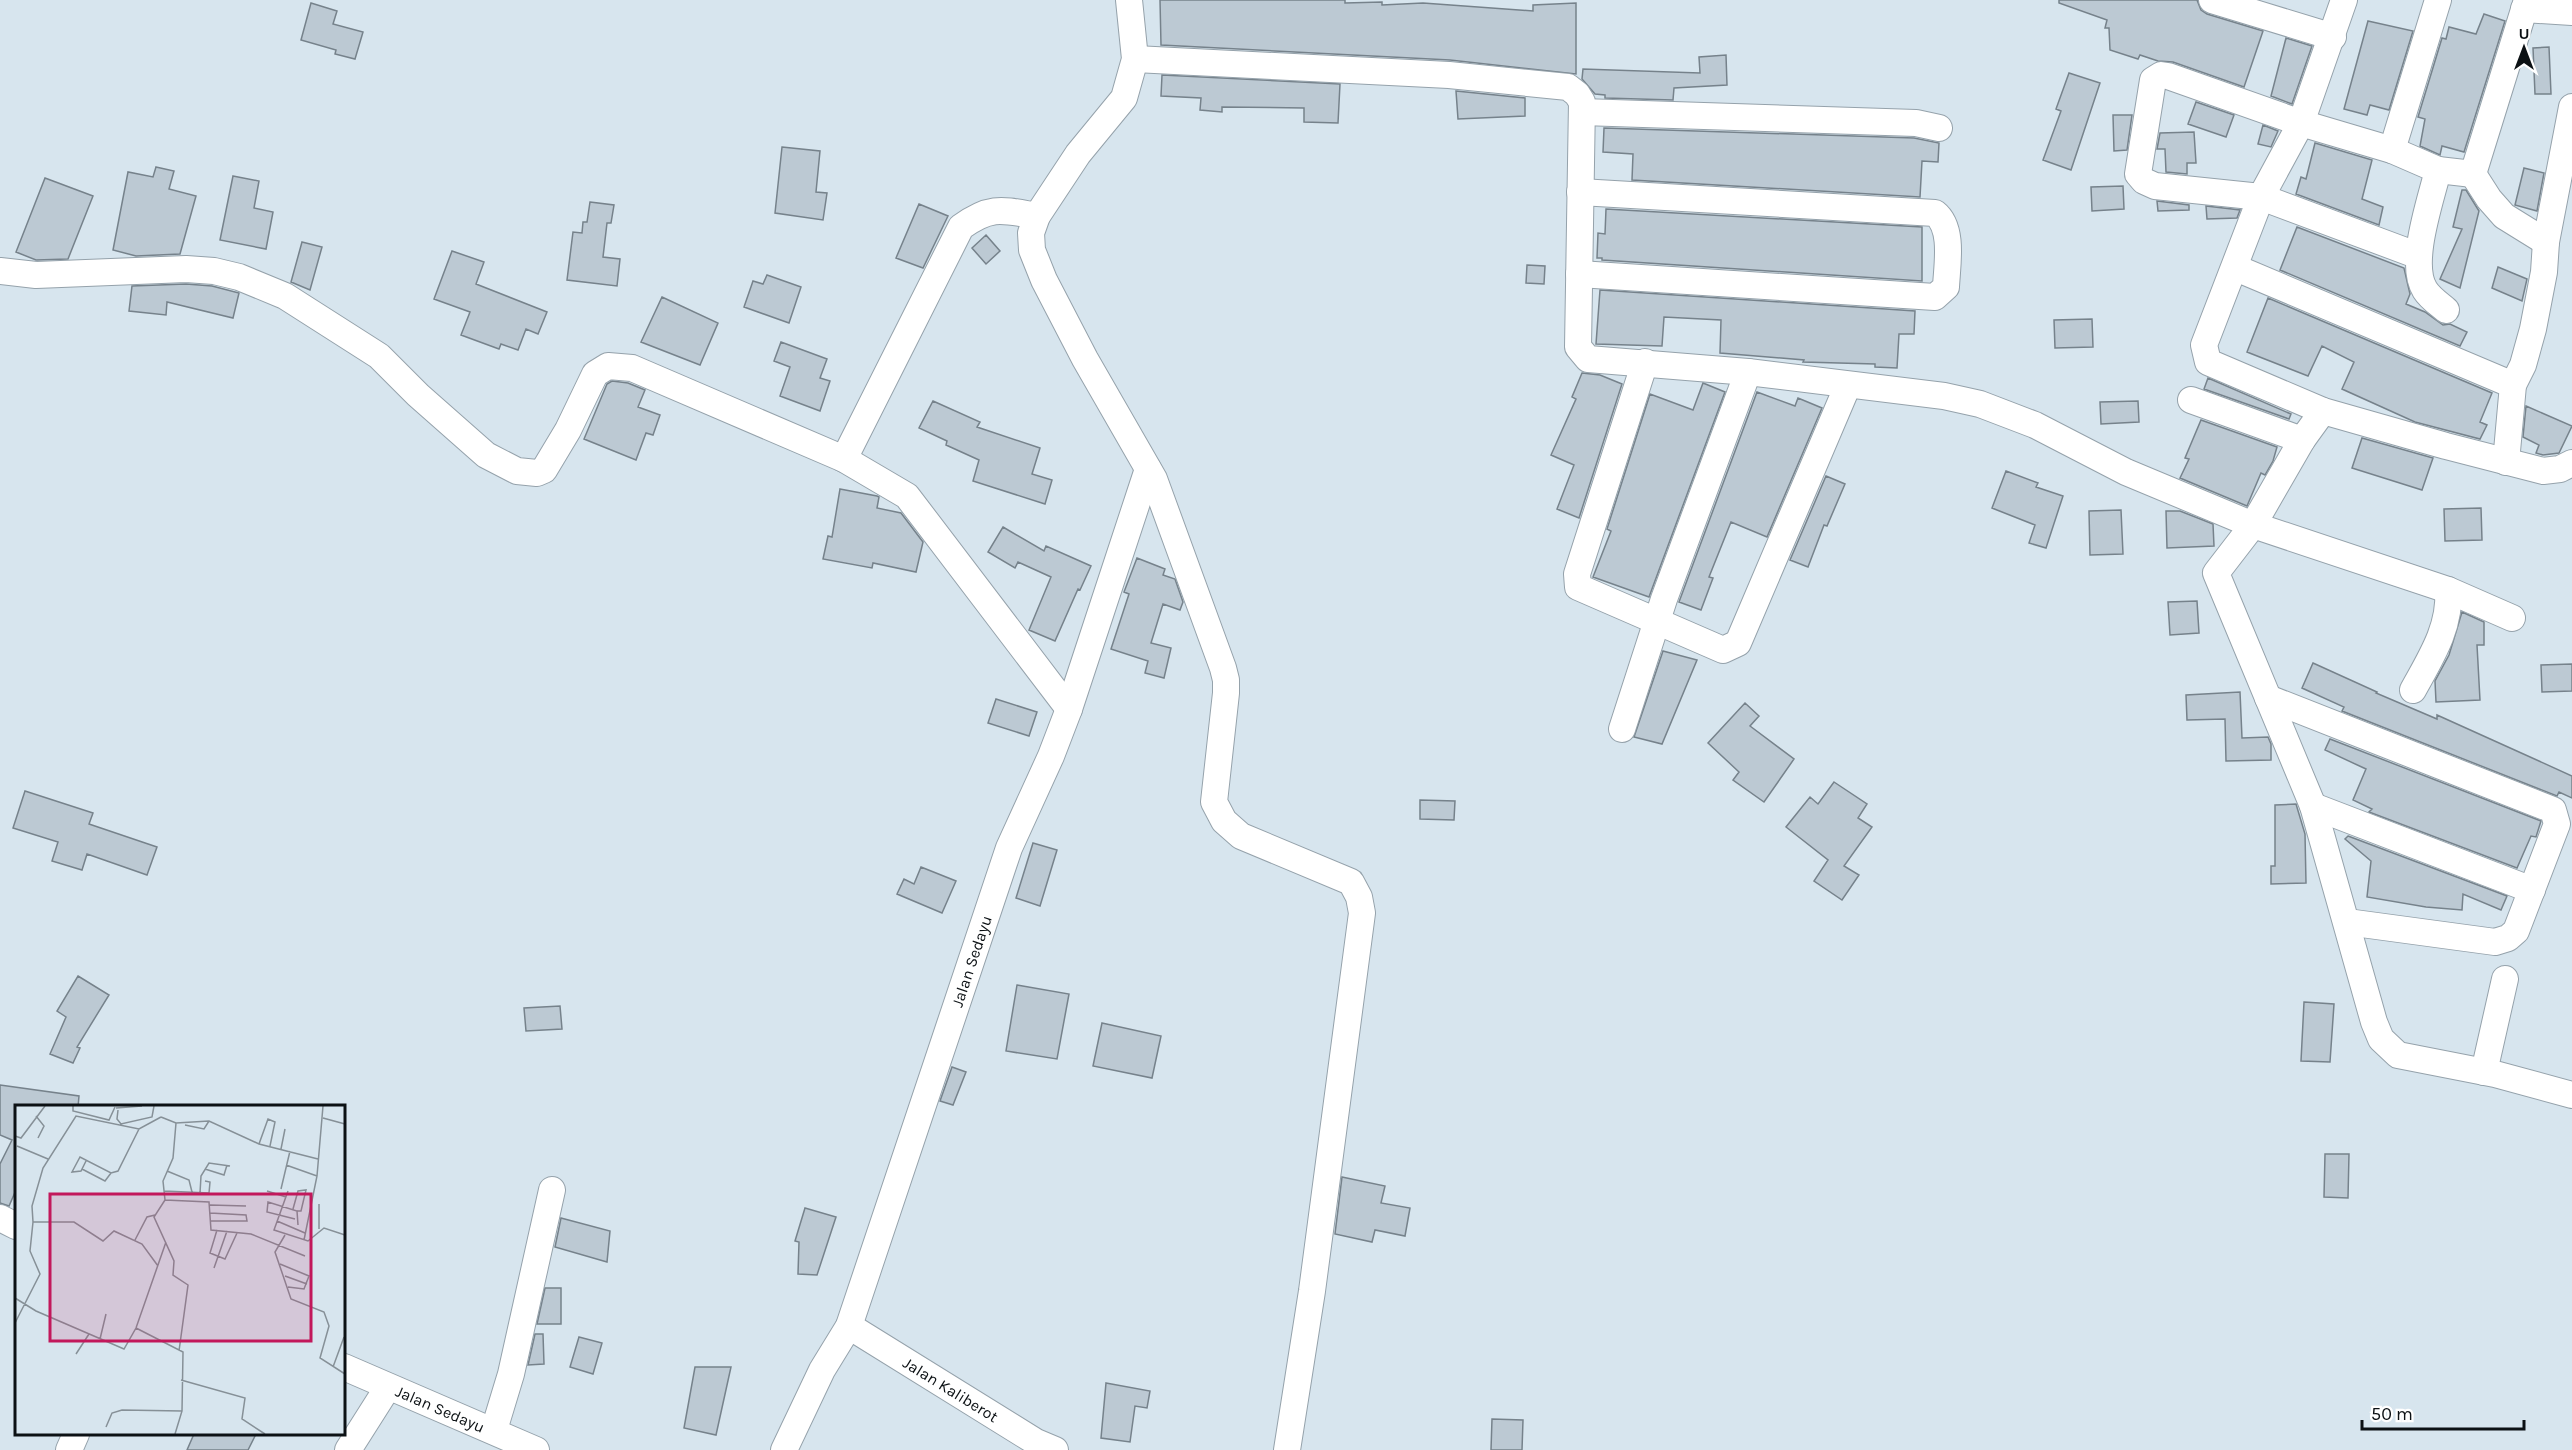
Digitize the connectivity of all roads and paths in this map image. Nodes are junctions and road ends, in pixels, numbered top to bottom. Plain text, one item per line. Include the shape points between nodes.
1 (1129, 0) edge
2 (2212, 0) edge
3 (2344, 0) edge
4 (2438, 0) edge
5 (2526, 5) edge
6 (2572, 12) edge
7 (2333, 37) junction
8 (1135, 59) junction
9 (2572, 107) edge
10 (1582, 112) junction
11 (2301, 123) junction
12 (1939, 128) dead end
13 (2392, 150) junction
14 (2438, 170) junction
15 (2474, 174) junction
16 (1581, 192) junction
17 (2261, 197) junction
18 (1037, 216) junction
19 (2546, 242) junction
20 (2419, 256) junction
21 (2236, 268) junction
22 (0, 271) edge
23 (1579, 274) junction
24 (2445, 310) dead end
25 (1645, 362) junction
26 (1748, 372) junction
27 (1848, 385) junction
28 (2513, 385) junction
29 (2191, 400) dead end
30 (2323, 411) junction
31 (2302, 440) junction
32 (844, 459) junction
33 (2506, 462) junction
34 (2572, 463) edge
35 (1149, 469) junction
36 (2253, 525) junction
37 (2448, 590) junction
38 (2512, 618) dead end
39 (1657, 622) junction
40 (2413, 690) dead end
41 (2268, 698) junction
42 (1069, 709) junction
43 (1622, 729) dead end
44 (2313, 806) junction
45 (2532, 890) junction
46 (2347, 922) junction
47 (2505, 979) dead end
48 (2484, 1072) junction
49 (2572, 1095) edge
50 (552, 1190) dead end
51 (0, 1218) edge
52 (15, 1226) edge
53 (849, 1326) junction
54 (345, 1367) edge
55 (388, 1387) junction
56 (494, 1430) junction
57 (76, 1435) edge
58 (69, 1450) edge
59 (348, 1450) edge
60 (536, 1450) edge
61 (784, 1450) edge
62 (1055, 1450) edge
63 (1287, 1450) edge

1 - 8 street
2 - 7 street
3 - 7 street
4 - 13 street
5 - 6 street
5 - 15 street
7 - 11 street
8 - 10 street via 1449,75 1568,87 1582,102
8 - 18 street via 1124,98 1078,154
9 - 19 street
10 - 12 street via 1916,123
10 - 16 street
11 - 13 street
11 - 17 street
11 - 17 street via 2168,76 2160,75 2153,80 2138,174 2144,181 2155,186
13 - 14 street
14 - 15 street
14 - 20 street
15 - 19 street via 2504,216
16 - 23 street
16 - 23 street via 1935,213 1947,226 1947,272 1946,287 1935,297
17 - 20 street
17 - 21 street
18 - 32 street via 999,210 977,215 961,227
18 - 35 street via 1031,233 1032,250 1044,280
19 - 28 street via 2533,329
20 - 24 street via 2419,272 2426,292
21 - 28 street
21 - 30 street via 2204,345 2208,362
22 - 32 street via 36,275 186,269 239,277 285,296 379,356 486,455 517,471 544,470 595,374 608,366 632,368
23 - 25 street via 1578,347 1582,354 1588,359
25 - 26 street
25 - 39 street via 1577,574 1578,587
26 - 27 street
26 - 39 street
27 - 36 street via 1980,404 2035,425 2126,472
27 - 39 street via 1738,643 1723,650
28 - 33 street
29 - 31 street
30 - 31 street
30 - 33 street
31 - 36 street
32 - 42 street via 906,496
33 - 34 street via 2543,471
35 - 42 street, Jalan Sedayu
35 - 63 street via 1226,680 1214,802 1224,822 1241,836 1351,882 1362,913
36 - 37 street
36 - 41 street via 2216,573
37 - 38 street
37 - 40 street via 2449,602 2438,645
39 - 43 street
41 - 44 street
41 - 45 street via 2553,810 2557,824
42 - 53 street, Jalan Sedayu via 1009,848
44 - 45 street
44 - 46 street
45 - 46 street via 2516,931 2495,942
46 - 48 street via 2381,1039 2398,1055
47 - 48 street
48 - 49 street
50 - 56 street via 511,1374
51 - 52 street
53 - 61 street, Jalan Sedayu via 822,1370
53 - 62 street, Jalan Kaliberot
54 - 55 street, Jalan Sedayu
55 - 56 street, Jalan Sedayu
55 - 59 street
56 - 60 street, Jalan Sedayu
57 - 58 street

